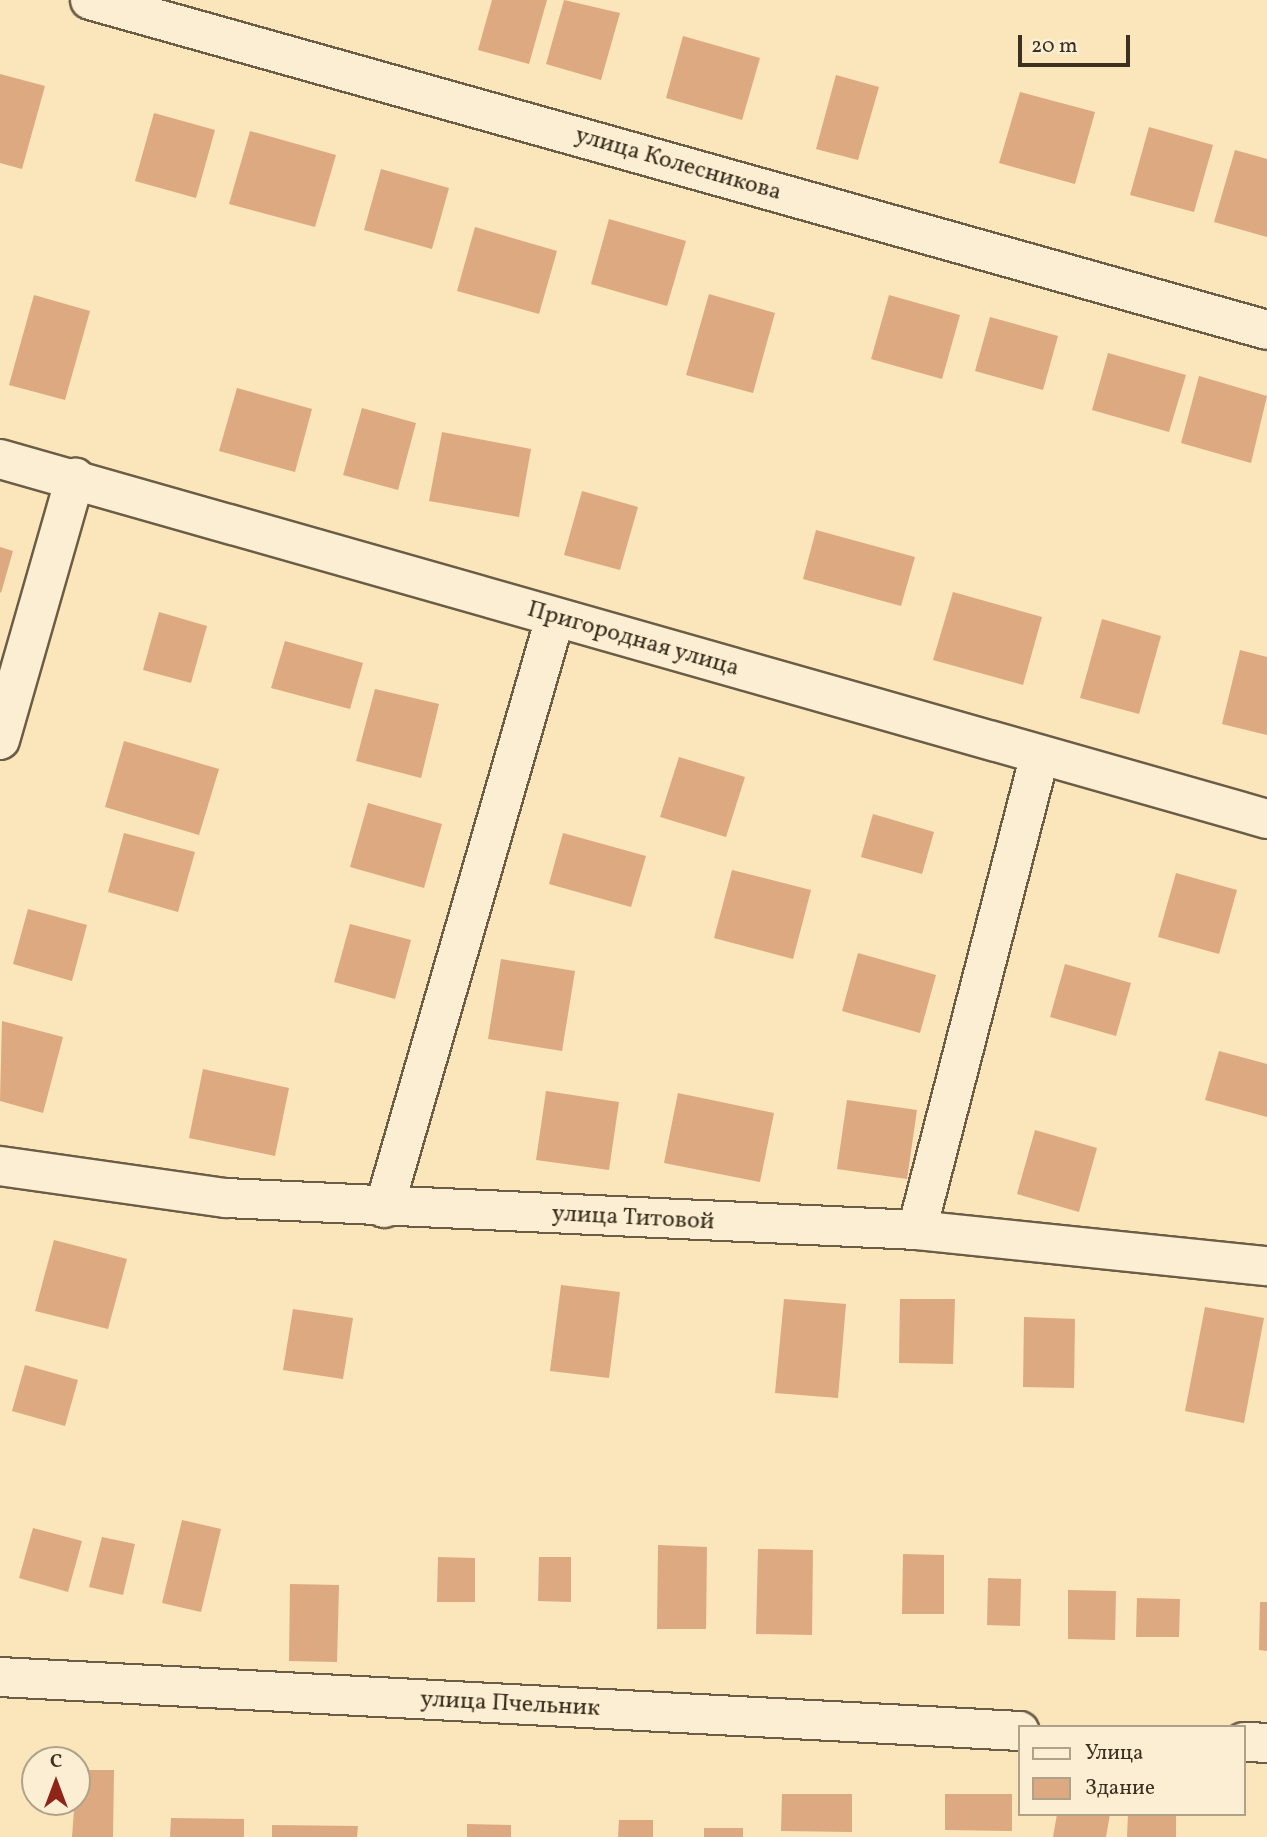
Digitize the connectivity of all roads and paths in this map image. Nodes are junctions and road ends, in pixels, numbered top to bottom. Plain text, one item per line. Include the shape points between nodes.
1 (90, 0) edge
2 (1267, 330) edge
3 (0, 459) edge
4 (75, 478) junction
5 (555, 618) junction
6 (0, 740) edge
7 (1039, 757) junction
8 (1267, 819) edge
9 (0, 1166) edge
10 (384, 1209) junction
11 (917, 1230) junction
12 (1267, 1266) edge
13 (0, 1677) edge
14 (1018, 1731) edge
15 (1246, 1742) edge
16 (1267, 1743) edge

1 - 2 street, улица Колесникова
3 - 4 street, Пригородная улица
4 - 5 street, Пригородная улица
4 - 6 street
5 - 7 street, Пригородная улица
5 - 10 street
7 - 8 street, Пригородная улица
7 - 11 street
9 - 10 street, улица Титовой via 226,1198
10 - 11 street, улица Титовой
11 - 12 street, улица Титовой
13 - 14 street, улица Пчельник
15 - 16 street

